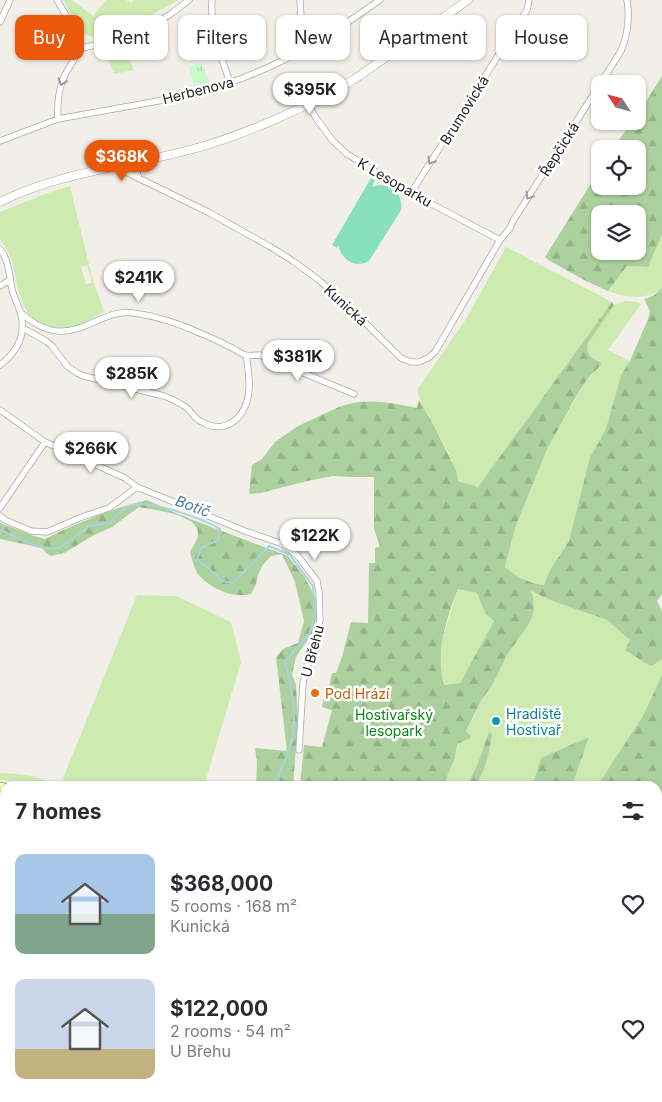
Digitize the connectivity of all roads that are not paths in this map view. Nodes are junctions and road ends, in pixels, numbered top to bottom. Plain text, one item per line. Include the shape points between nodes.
1 (10, 0) edge
2 (57, 0) edge
3 (188, 0) edge
4 (212, 0) edge
5 (300, 0) edge
6 (380, 0) edge
7 (468, 0) edge
8 (529, 0) edge
9 (627, 0) edge
10 (65, 15) edge
11 (301, 15) edge
12 (350, 20) edge
13 (0, 22) edge
14 (84, 47) edge
15 (75, 60) edge
16 (283, 60) edge
17 (230, 83) junction
18 (308, 104) junction
19 (58, 119) junction
20 (0, 141) edge
21 (133, 162) junction
22 (122, 164) junction
23 (139, 178) junction
24 (411, 192) junction
25 (0, 202) edge
26 (500, 240) junction
27 (0, 249) edge
28 (10, 280) junction
29 (0, 286) edge
30 (20, 312) junction
31 (23, 328) junction
32 (246, 356) junction
33 (0, 365) edge
34 (354, 394) dead end
35 (0, 410) edge
36 (45, 442) junction
37 (137, 487) junction
38 (0, 508) edge
39 (0, 516) edge
40 (299, 750) dead end

1 - 13 street
2 - 10 street
3 - 14 street via 144,31
4 - 17 street via 216,40
5 - 11 street
6 - 12 street, Herbenova
7 - 18 street via 354,79
8 -> 24 street, Brumovická via 527,10
9 -> 26 street, Řepčická via 628,27 621,51
15 -> 19 street via 59,91
16 - 17 street, Herbenova
17 - 19 street, Herbenova via 182,97
18 - 21 street via 211,143
18 - 24 street, K Lesoparku via 342,150
19 - 20 street, Herbenova
21 - 22 street
21 - 23 street
22 - 23 street, Kunická via 128,173
22 - 25 street via 47,183
23 - 26 street, Kunická via 208,212 293,261 343,301 399,357 411,362 424,360 435,352
24 - 26 street, K Lesoparku
27 - 28 street via 7,260
28 - 29 street
28 - 30 street
30 - 31 street
30 - 32 street via 43,328 61,331 85,326 105,316 133,312 198,332
31 - 32 street via 52,346 67,366 77,373 169,398 211,427 230,424 241,414 250,388
31 - 33 street via 14,351
32 - 34 street via 260,355
35 - 36 street, U Břehu
36 - 37 street, U Břehu via 125,478
36 - 38 street
37 - 39 street via 109,508 46,532 31,531
37 - 40 street, U Břehu via 280,544 297,555 317,580 320,620 303,683

